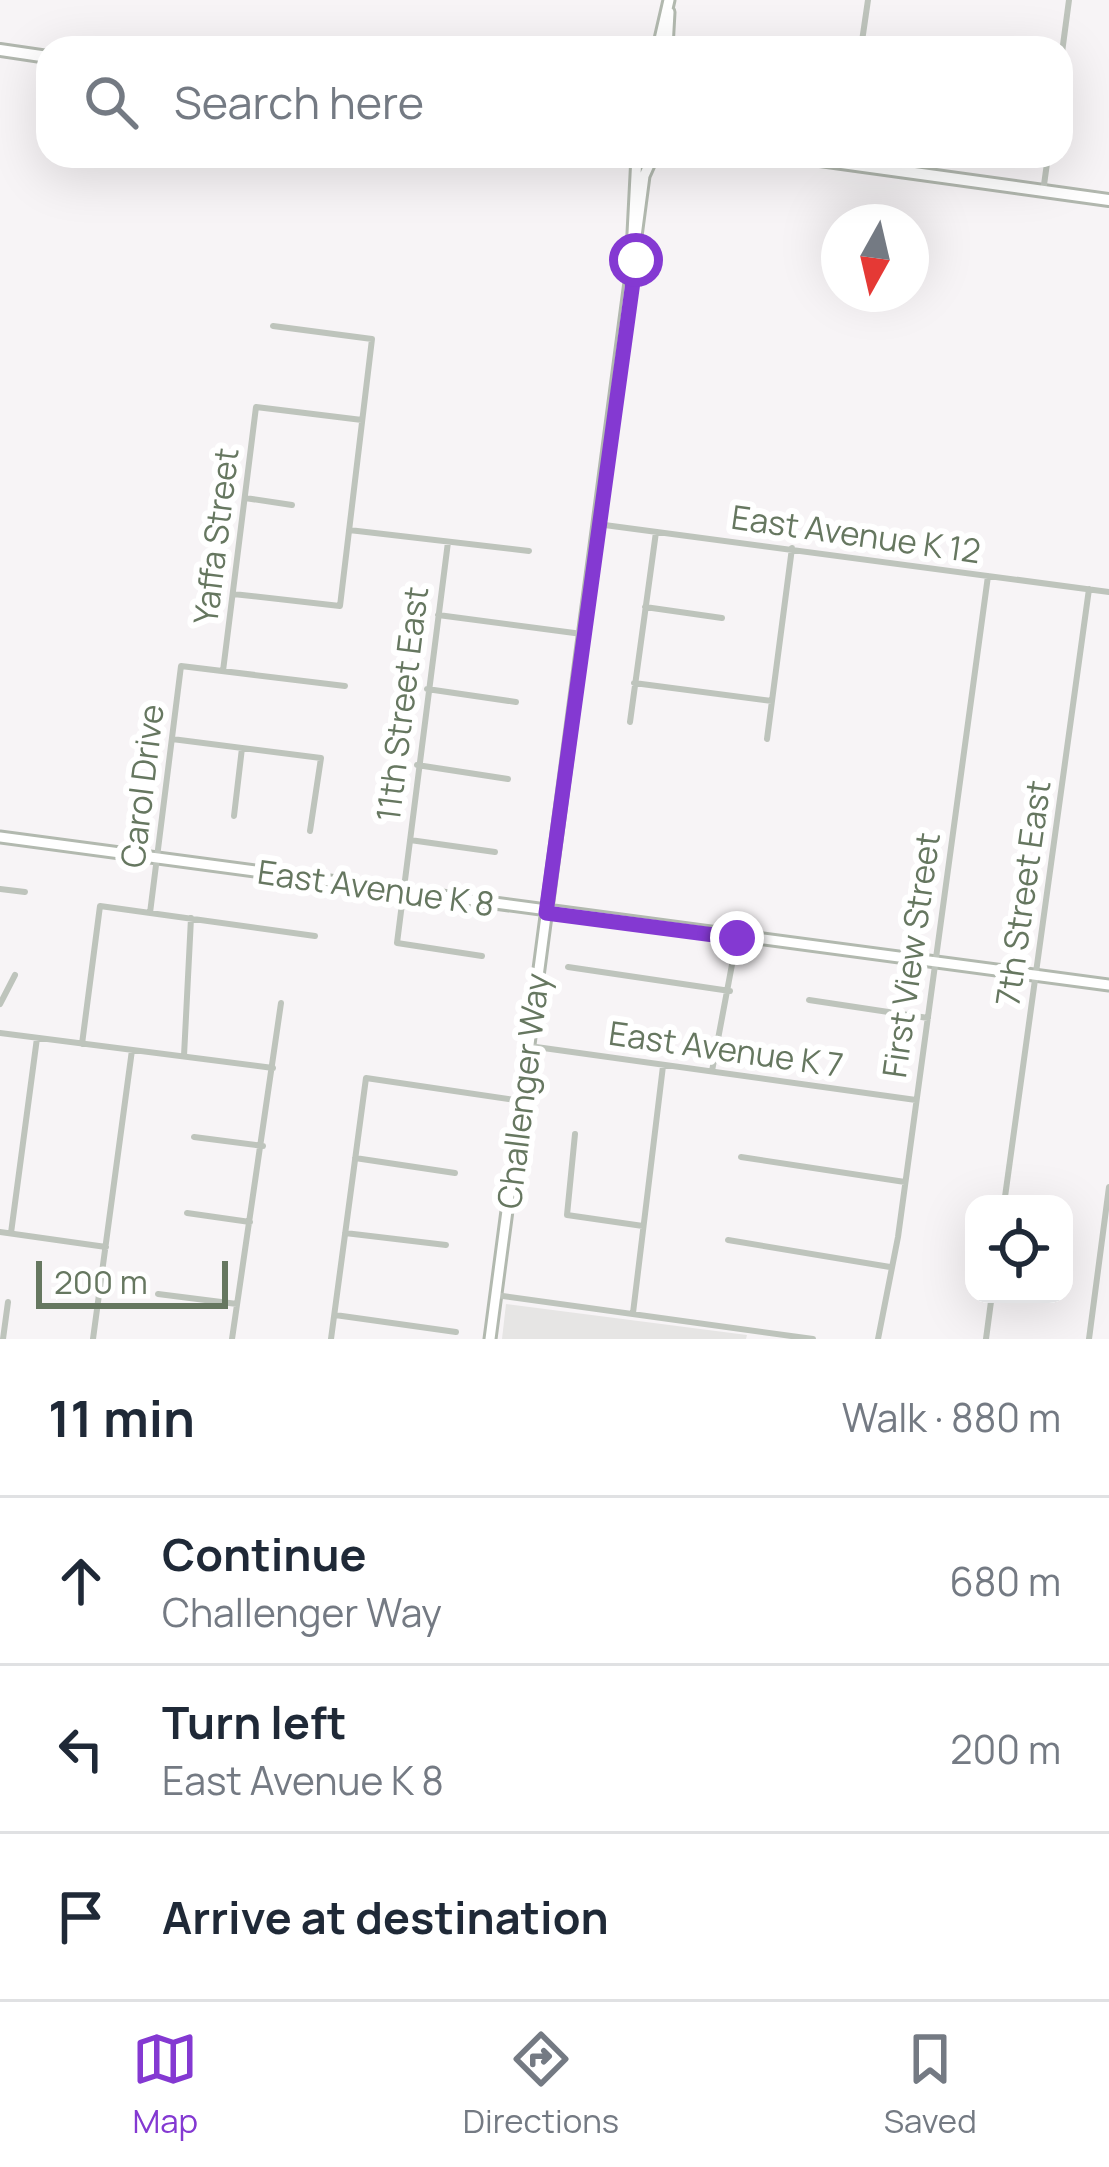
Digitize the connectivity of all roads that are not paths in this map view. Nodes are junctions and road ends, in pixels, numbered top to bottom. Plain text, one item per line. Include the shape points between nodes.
1 (868, 0) edge
2 (1069, 0) edge
3 (669, 3) edge
4 (665, 36) edge
5 (863, 36) edge
6 (1064, 36) edge
7 (0, 50) edge
8 (36, 55) edge
9 (636, 168) edge
10 (648, 168) edge
11 (896, 168) edge
12 (1046, 168) edge
13 (1043, 192) junction
14 (1109, 200) edge
15 (631, 272) junction
16 (273, 326) dead end
17 (362, 420) junction
18 (245, 498) junction
19 (292, 505) dead end
20 (596, 524) junction
21 (349, 530) junction
22 (656, 532) junction
23 (448, 542) junction
24 (792, 548) junction
25 (529, 551) dead end
26 (988, 576) junction
27 (1089, 590) junction
28 (1109, 592) edge
29 (233, 594) junction
30 (645, 607) junction
31 (438, 615) junction
32 (722, 618) dead end
33 (582, 634) junction
34 (224, 671) junction
35 (634, 683) junction
36 (345, 686) dead end
37 (427, 689) junction
38 (772, 701) junction
39 (516, 702) dead end
40 (630, 722) dead end
41 (172, 739) junction
42 (767, 739) dead end
43 (242, 748) junction
44 (416, 765) junction
45 (508, 779) dead end
46 (234, 815) dead end
47 (310, 831) dead end
48 (0, 837) edge
49 (409, 840) junction
50 (495, 851) dead end
51 (157, 858) junction
52 (0, 889) edge
53 (402, 891) junction
54 (25, 892) dead end
55 (150, 913) junction
56 (546, 913) junction
57 (191, 918) junction
58 (315, 936) dead end
59 (737, 938) junction
60 (482, 956) dead end
61 (933, 962) junction
62 (568, 967) dead end
63 (15, 975) dead end
64 (1036, 975) junction
65 (1109, 985) edge
66 (730, 991) junction
67 (809, 1000) dead end
68 (281, 1003) dead end
69 (0, 1004) edge
70 (928, 1018) junction
71 (0, 1033) edge
72 (37, 1038) junction
73 (82, 1044) junction
74 (529, 1046) junction
75 (132, 1050) junction
76 (184, 1056) junction
77 (663, 1065) junction
78 (273, 1068) junction
79 (712, 1071) junction
80 (916, 1100) junction
81 (522, 1101) junction
82 (574, 1134) dead end
83 (194, 1137) dead end
84 (262, 1146) junction
85 (355, 1157) junction
86 (740, 1157) dead end
87 (455, 1173) dead end
88 (905, 1182) junction
89 (1109, 1187) edge
90 (1005, 1195) edge
91 (187, 1213) dead end
92 (250, 1222) junction
93 (644, 1226) junction
94 (0, 1232) edge
95 (11, 1233) junction
96 (345, 1233) junction
97 (728, 1240) dead end
98 (446, 1245) dead end
99 (106, 1247) junction
100 (890, 1267) junction
101 (158, 1294) dead end
102 (496, 1294) junction
103 (8, 1302) dead end
104 (991, 1303) edge
105 (237, 1304) junction
106 (633, 1313) junction
107 (334, 1315) junction
108 (457, 1332) dead end
109 (3, 1339) edge
110 (93, 1339) edge
111 (232, 1339) edge
112 (331, 1339) edge
113 (490, 1339) edge
114 (813, 1339) edge
115 (878, 1339) edge
116 (986, 1339) edge
117 (1089, 1339) edge

1 - 5 street
2 - 6 street
3 - 4 main road
7 - 8 main road
9 - 15 main road, Challenger Way
10 - 15 main road, Challenger Way
11 - 13 main road
12 - 13 street
13 - 14 main road
15 - 20 main road, Challenger Way
16 - 17 street via 372,339
17 - 18 street, Yaffa Street via 256,407
17 - 21 street
18 - 19 street
18 - 29 street, Yaffa Street
20 - 22 street, East Avenue K 12
20 - 33 main road, Challenger Way
21 - 23 street
21 - 29 street via 340,606
22 - 24 street, East Avenue K 12
22 - 30 street
23 - 25 street
23 - 31 street, 11th Street East
24 - 26 street, East Avenue K 12
24 - 38 street
26 - 27 street, East Avenue K 12
26 - 61 street, First View Street
27 - 28 street, East Avenue K 12
27 - 64 street, 7th Street East
29 - 34 street, Yaffa Street
30 - 32 street
30 - 35 street
31 - 33 street
31 - 37 street, 11th Street East
33 - 56 main road, Challenger Way
34 - 36 street
34 - 41 street, Carol Drive via 181,666
35 - 38 street
35 - 40 street
37 - 39 street
37 - 44 street, 11th Street East
38 - 42 street
41 - 43 street
41 - 51 street, Carol Drive
43 - 46 street
43 - 47 street via 321,758
44 - 45 street
44 - 49 street, 11th Street East
48 - 51 main road, East Avenue K 8
49 - 50 street
49 - 53 street, 11th Street East
51 - 53 main road, East Avenue K 8
51 - 55 street, Carol Drive
52 - 54 street
53 - 56 main road, East Avenue K 8
53 - 60 street, 11th Street East via 397,943
55 - 57 street
55 - 73 street, Carol Drive via 100,906
56 - 59 main road, East Avenue K 8
56 - 74 main road, Challenger Way
57 - 58 street
57 - 76 street
59 - 61 main road, East Avenue K 8
59 - 66 street
61 - 64 main road, East Avenue K 8
61 - 70 street, First View Street
62 - 66 street
63 - 69 street
64 - 65 main road, East Avenue K 8
64 - 90 street, 7th Street East
66 - 79 street
67 - 70 street
68 - 78 street
70 - 80 street, First View Street
71 - 72 street
72 - 73 street
72 - 95 street
73 - 75 street
74 - 77 street, East Avenue K 7
74 - 81 main road, Challenger Way
75 - 76 street
75 - 99 street
76 - 78 street
77 - 79 street, East Avenue K 7
77 - 93 street
78 - 84 street
79 - 80 street, East Avenue K 7
80 - 88 street, First View Street
81 - 85 street via 366,1078
81 - 102 main road, Challenger Way
82 - 93 street via 567,1215
83 - 84 street
84 - 92 street
85 - 87 street
85 - 96 street
86 - 88 street
88 - 100 street, First View Street
89 - 117 street
91 - 92 street
92 - 105 street
93 - 106 street
94 - 95 street
95 - 99 street
96 - 98 street
96 - 107 street
97 - 100 street
99 - 110 street
100 - 115 street, First View Street
101 - 105 street
102 - 106 street
102 - 113 main road, Challenger Way
103 - 109 street
104 - 116 street
105 - 111 street
106 - 114 street
107 - 108 street
107 - 112 street

